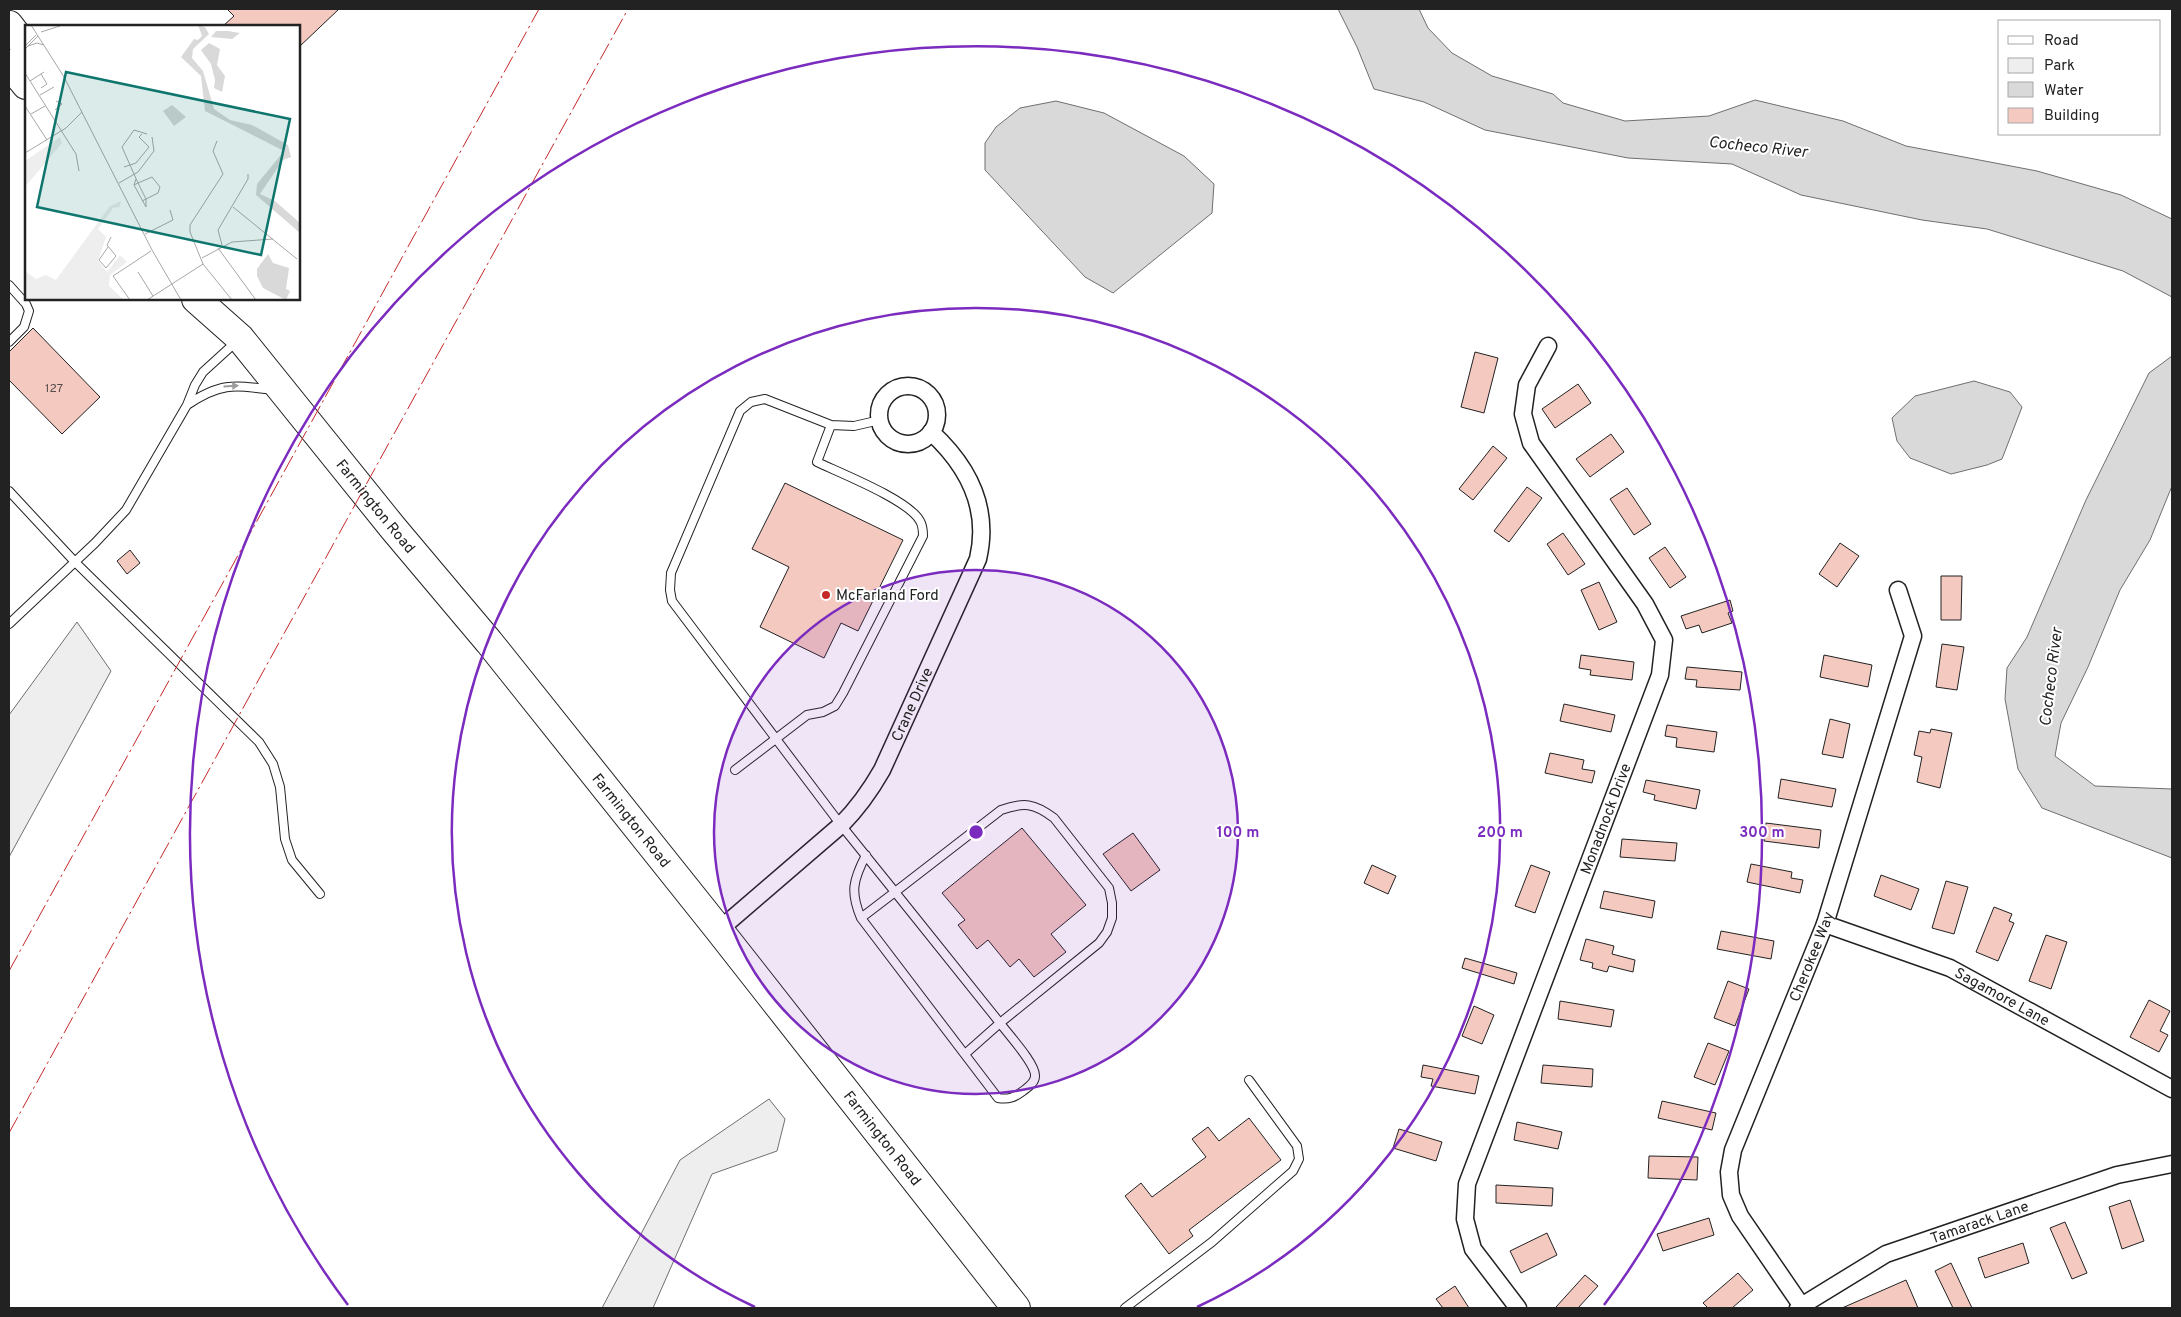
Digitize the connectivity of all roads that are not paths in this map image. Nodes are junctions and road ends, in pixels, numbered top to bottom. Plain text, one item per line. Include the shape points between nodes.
1 (9, 25) edge
2 (25, 46) edge
3 (9, 64) edge
4 (25, 84) edge
5 (9, 285) edge
6 (197, 300) edge
7 (224, 300) edge
8 (240, 338) junction
9 (9, 342) edge
10 (1548, 346) dead end
11 (282, 391) junction
12 (187, 405) junction
13 (880, 420) junction
14 (831, 425) junction
15 (931, 432) junction
16 (11, 497) edge
17 (75, 562) junction
18 (1898, 590) dead end
19 (9, 624) edge
20 (776, 739) junction
21 (735, 770) dead end
22 (841, 825) junction
23 (866, 855) junction
24 (895, 892) junction
25 (320, 894) dead end
26 (861, 918) junction
27 (1824, 924) junction
28 (719, 930) junction
29 (1000, 1023) junction
30 (965, 1054) junction
31 (1249, 1080) dead end
32 (2172, 1089) edge
33 (2172, 1164) edge
34 (1800, 1306) edge
35 (1016, 1308) edge
36 (1125, 1308) edge
37 (1518, 1308) edge

1 - 2 highway
3 - 4 highway
5 - 9 lane via 29,311 24,327
6 - 8 highway, Farmington Road
7 - 8 highway, Farmington Road
8 - 11 highway, Farmington Road
8 - 12 lane via 203,372
10 - 37 street, Monadnock Drive via 1527,385 1523,414 1531,443 1645,604 1664,640 1660,675 1467,1184 1465,1219 1473,1249
12 -> 11 lane via 212,389 225,386
11 - 28 highway, Farmington Road via 489,642
12 - 17 lane via 126,510
13 - 14 lane via 854,426
13 - 15 street via 890,438 898,442 916,442
13 - 15 street via 880,405 891,391 908,386 917,388 932,398 936,407
14 - 20 lane via 816,462 904,504 920,520 923,536 835,706 807,715
14 - 20 lane via 765,398 751,402 740,411 671,573 672,601
15 - 22 street, Crane Drive via 947,447 971,485 982,523 980,549 882,770 858,807
16 - 17 lane
17 - 19 lane
17 - 25 lane via 259,742 276,772 292,860
18 - 27 street, Cherokee Way via 1912,636
20 - 21 lane
20 - 22 lane
22 - 23 lane
22 - 28 street, Crane Drive
23 - 24 lane
23 - 26 lane via 853,890
24 - 26 lane
24 - 29 lane
24 - 29 lane via 1001,810 1030,804 1043,809 1060,826 1109,888 1112,918 1099,944
26 - 30 lane
27 - 32 street, Sagamore Lane via 1950,968
27 - 34 street, Cherokee Way via 1733,1150 1730,1172 1731,1195 1740,1216
28 - 35 highway, Farmington Road
29 - 30 lane
29 - 30 lane via 1033,1066 1032,1084 1008,1100 998,1098
31 - 36 lane via 1297,1146 1299,1159 1293,1171 1212,1242
33 - 34 street, Tamarack Lane via 2116,1175 1886,1254

